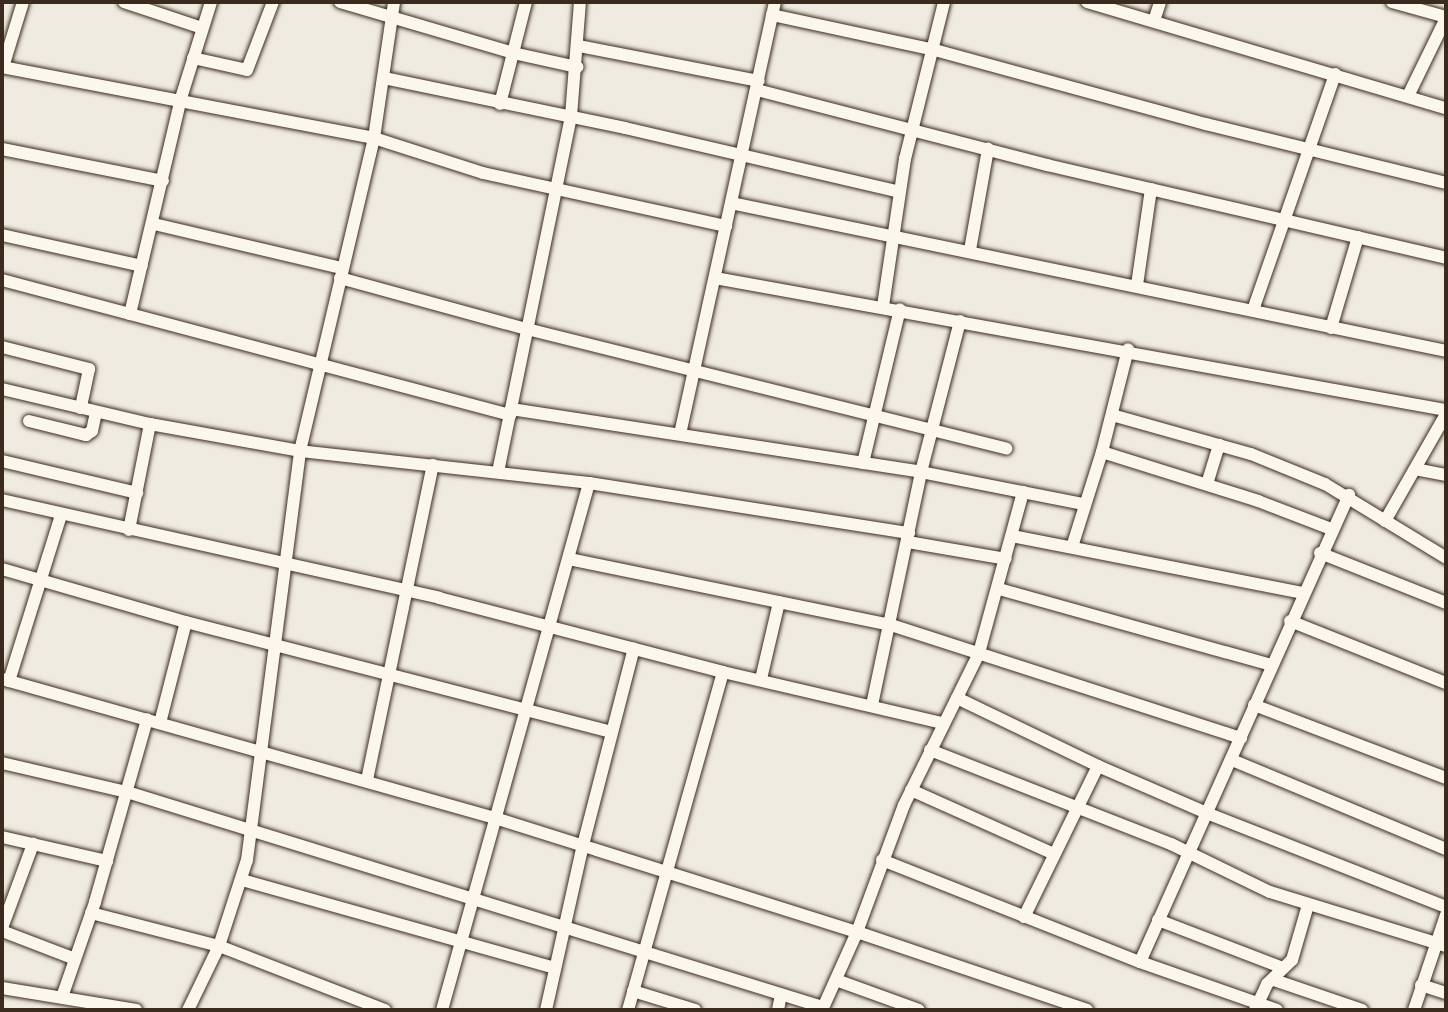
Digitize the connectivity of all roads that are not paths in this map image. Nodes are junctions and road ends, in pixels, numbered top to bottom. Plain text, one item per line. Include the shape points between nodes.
1 (23, 2) edge
2 (124, 2) edge
3 (211, 2) edge
4 (273, 2) edge
5 (340, 2) edge
6 (394, 2) edge
7 (526, 2) edge
8 (580, 2) edge
9 (944, 2) edge
10 (1087, 2) edge
11 (1160, 2) edge
12 (1392, 2) edge
13 (774, 8) edge
14 (1446, 17) edge
15 (392, 18) junction
16 (1154, 21) junction
17 (202, 28) junction
18 (579, 46) junction
19 (935, 50) junction
20 (513, 53) junction
21 (193, 58) junction
22 (3, 67) edge
23 (577, 67) junction
24 (1335, 74) junction
25 (384, 78) junction
26 (758, 86) junction
27 (1408, 96) junction
28 (181, 98) junction
29 (500, 104) junction
30 (1446, 108) edge
31 (571, 116) junction
32 (913, 130) junction
33 (374, 138) junction
34 (2, 149) edge
35 (988, 149) junction
36 (1308, 151) junction
37 (743, 155) junction
38 (163, 181) junction
39 (1446, 183) edge
40 (556, 189) junction
41 (1151, 189) junction
42 (899, 192) junction
43 (731, 203) junction
44 (1284, 221) junction
45 (154, 224) junction
46 (726, 226) junction
47 (2, 235) edge
48 (1358, 237) junction
49 (894, 238) junction
50 (970, 250) junction
51 (1446, 258) edge
52 (142, 266) junction
53 (341, 273) junction
54 (715, 278) junction
55 (2, 280) edge
56 (1137, 285) junction
57 (883, 306) junction
58 (900, 309) junction
59 (1253, 310) junction
60 (130, 314) junction
61 (960, 321) junction
62 (1331, 328) junction
63 (527, 329) junction
64 (2, 347) edge
65 (1128, 349) junction
66 (1446, 351) edge
67 (321, 364) junction
68 (693, 371) junction
69 (2, 389) edge
70 (81, 408) junction
71 (96, 412) junction
72 (511, 412) junction
73 (1446, 412) edge
74 (876, 415) junction
75 (1112, 415) junction
76 (29, 421) dead end
77 (150, 424) junction
78 (933, 431) junction
79 (680, 434) junction
80 (1219, 445) junction
81 (1006, 448) dead end
82 (300, 451) junction
83 (1102, 452) junction
84 (2, 461) edge
85 (863, 463) junction
86 (433, 465) junction
87 (1415, 469) junction
88 (498, 472) junction
89 (921, 472) junction
90 (1446, 475) edge
91 (589, 483) junction
92 (1207, 484) junction
93 (1023, 492) junction
94 (137, 493) junction
95 (1349, 495) junction
96 (2, 500) edge
97 (1083, 504) junction
98 (61, 515) junction
99 (1385, 521) junction
100 (1331, 529) junction
101 (129, 530) junction
102 (1012, 536) junction
103 (909, 537) junction
104 (1072, 547) junction
105 (1320, 553) junction
106 (1446, 558) edge
107 (569, 559) junction
108 (1006, 559) junction
109 (285, 566) junction
110 (2, 569) edge
111 (42, 580) junction
112 (999, 589) junction
113 (406, 591) junction
114 (1303, 593) junction
115 (779, 602) junction
116 (1446, 603) edge
117 (1290, 621) junction
118 (186, 622) junction
119 (891, 625) junction
120 (550, 626) junction
121 (276, 645) junction
122 (634, 648) junction
123 (979, 653) junction
124 (1271, 665) junction
125 (723, 672) junction
126 (391, 675) junction
127 (761, 679) junction
128 (5, 680) edge
129 (1446, 683) edge
130 (957, 698) junction
131 (872, 705) junction
132 (1254, 705) junction
133 (524, 710) junction
134 (147, 719) junction
135 (160, 723) junction
136 (943, 723) junction
137 (611, 732) junction
138 (1241, 738) junction
139 (930, 750) junction
140 (262, 751) junction
141 (1232, 760) junction
142 (2, 763) edge
143 (1098, 766) junction
144 (1446, 778) edge
145 (367, 780) junction
146 (911, 790) junction
147 (127, 792) junction
148 (1077, 807) junction
149 (1209, 814) junction
150 (495, 818) junction
151 (252, 830) junction
152 (2, 837) edge
153 (33, 844) junction
154 (583, 845) junction
155 (1446, 849) edge
156 (1190, 853) junction
157 (1054, 854) junction
158 (882, 860) junction
159 (107, 861) junction
160 (667, 871) junction
161 (242, 880) junction
162 (475, 896) junction
163 (1308, 905) junction
164 (1446, 907) edge
165 (91, 913) junction
166 (1446, 915) edge
167 (1024, 917) junction
168 (1158, 920) junction
169 (565, 926) junction
170 (2, 930) edge
171 (857, 932) junction
172 (462, 942) junction
173 (1441, 944) edge
174 (219, 946) junction
175 (644, 951) junction
176 (75, 959) junction
177 (1140, 962) junction
178 (555, 968) junction
179 (1283, 968) junction
180 (836, 980) junction
181 (1274, 980) junction
182 (1421, 985) junction
183 (2, 988) edge
184 (633, 991) junction
185 (1446, 993) edge
186 (781, 994) junction
187 (62, 997) junction
188 (1257, 1007) edge
189 (822, 1008) edge
190 (136, 1010) edge
191 (188, 1010) edge
192 (385, 1010) edge
193 (442, 1010) edge
194 (546, 1010) edge
195 (628, 1010) edge
196 (695, 1010) edge
197 (778, 1010) edge
198 (919, 1010) edge
199 (1087, 1010) edge
200 (1277, 1010) edge
201 (1362, 1010) edge
202 (1414, 1010) edge

1 - 22 street
2 - 17 street
3 - 17 street
4 - 21 street via 247,70
5 - 15 street
6 - 15 street
7 - 20 street
8 - 18 street
9 - 19 street
10 - 16 street
11 - 16 street
12 - 14 street
13 - 19 street
13 - 26 street
14 - 27 street
15 - 20 street
15 - 25 street
16 - 24 street
17 - 21 street
18 - 23 street
18 - 26 street
19 - 32 street
19 - 36 street
20 - 23 street
20 - 29 street
21 - 28 street
22 - 28 street
23 - 31 street
24 - 27 street
24 - 36 street
25 - 29 street
25 - 33 street
26 - 32 street
26 - 37 street
27 - 30 street
28 - 33 street
28 - 38 street
29 - 31 street
31 - 37 street
31 - 40 street
32 - 35 street
32 - 42 street
33 - 40 street via 483,173
33 - 53 street
34 - 38 street
35 - 41 street
35 - 50 street
36 - 39 street
36 - 44 street
37 - 42 street
37 - 43 street
38 - 45 street
40 - 46 street
40 - 63 street
41 - 44 street
41 - 56 street
42 - 49 street
43 - 46 street
43 - 49 street
44 - 48 street
44 - 59 street
45 - 52 street
45 - 53 street
46 - 54 street
47 - 52 street
48 - 51 street
48 - 62 street
49 - 50 street
49 - 57 street
50 - 56 street
52 - 60 street
53 - 63 street
53 - 67 street
54 - 57 street
54 - 68 street
55 - 60 street
56 - 59 street
57 - 58 street
58 - 61 street
58 - 74 street
59 - 62 street
60 - 67 street
61 - 65 street
61 - 78 street
62 - 66 street
63 - 68 street
63 - 72 street
64 - 70 street via 89,369
65 - 73 street
65 - 75 street
67 - 72 street
67 - 82 street
68 - 74 street
68 - 79 street
69 - 70 street
70 - 71 street
71 - 76 street via 86,435
71 - 77 street
72 - 79 street
72 - 88 street
73 - 87 street
74 - 78 street
74 - 85 street
75 - 80 street
75 - 83 street
77 - 82 street
77 - 94 street
78 - 81 street
78 - 89 street
79 - 85 street
80 - 92 street
80 - 95 street
82 - 86 street
82 - 109 street
83 - 92 street
83 - 97 street
84 - 94 street
85 - 89 street
86 - 88 street
86 - 113 street
87 - 90 street
87 - 99 street
88 - 91 street
89 - 93 street
89 - 103 street
91 - 103 street
91 - 107 street
92 - 100 street
93 - 97 street
93 - 102 street
94 - 101 street
95 - 99 street
95 - 100 street
96 - 98 street
97 - 104 street
98 - 101 street
98 - 111 street
99 - 106 street
100 - 105 street
101 - 109 street
102 - 104 street
102 - 108 street
103 - 108 street
103 - 119 street
104 - 114 street
105 - 114 street
105 - 116 street
107 - 115 street
107 - 120 street
108 - 112 street
109 - 113 street
109 - 121 street
110 - 111 street
111 - 118 street
111 - 128 street
112 - 123 street
112 - 124 street
113 - 120 street
113 - 126 street
114 - 117 street
115 - 119 street
115 - 127 street
117 - 124 street
117 - 129 street
118 - 121 street
118 - 135 street
119 - 123 street
119 - 131 street
120 - 122 street
120 - 133 street
121 - 126 street
121 - 140 street
122 - 125 street
122 - 137 street
123 - 130 street
123 - 138 street
124 - 132 street
125 - 127 street
125 - 160 street
126 - 133 street
126 - 145 street
127 - 131 street
128 - 134 street
130 - 136 street
130 - 143 street
131 - 136 street
132 - 138 street
132 - 144 street
133 - 137 street
133 - 150 street
134 - 135 street
134 - 147 street
135 - 140 street
136 - 139 street
137 - 154 street
138 - 141 street
139 - 146 street
139 - 148 street
140 - 145 street
140 - 151 street
141 - 149 street
141 - 155 street
142 - 147 street
143 - 148 street
143 - 149 street
145 - 150 street
146 - 157 street
146 - 158 street
147 - 151 street
147 - 159 street
148 - 156 street
148 - 157 street
149 - 156 street
149 - 164 street
150 - 154 street
150 - 162 street
151 - 161 street
151 - 162 street
152 - 153 street
153 - 159 street
153 - 170 street
154 - 160 street
154 - 169 street
156 - 163 street via 1254,886
156 - 168 street
157 - 167 street
158 - 167 street
158 - 171 street
159 - 165 street
160 - 171 street
160 - 175 street
161 - 172 street
161 - 174 street
162 - 169 street
162 - 172 street
163 - 173 street
163 - 179 street via 1292,960
165 - 174 street
165 - 176 street
166 - 173 street
167 - 177 street
168 - 177 street
168 - 179 street
169 - 175 street
169 - 178 street
170 - 176 street
171 - 180 street
171 - 199 street
172 - 178 street
172 - 193 street
173 - 182 street
174 - 191 street
174 - 192 street
175 - 184 street
175 - 186 street
176 - 187 street
177 - 188 street
178 - 194 street
179 - 181 street
180 - 189 street
180 - 198 street
181 - 188 street
181 - 201 street
182 - 185 street
182 - 202 street
183 - 187 street
184 - 195 street
184 - 196 street
186 - 189 street
186 - 197 street
187 - 190 street
188 - 200 street

